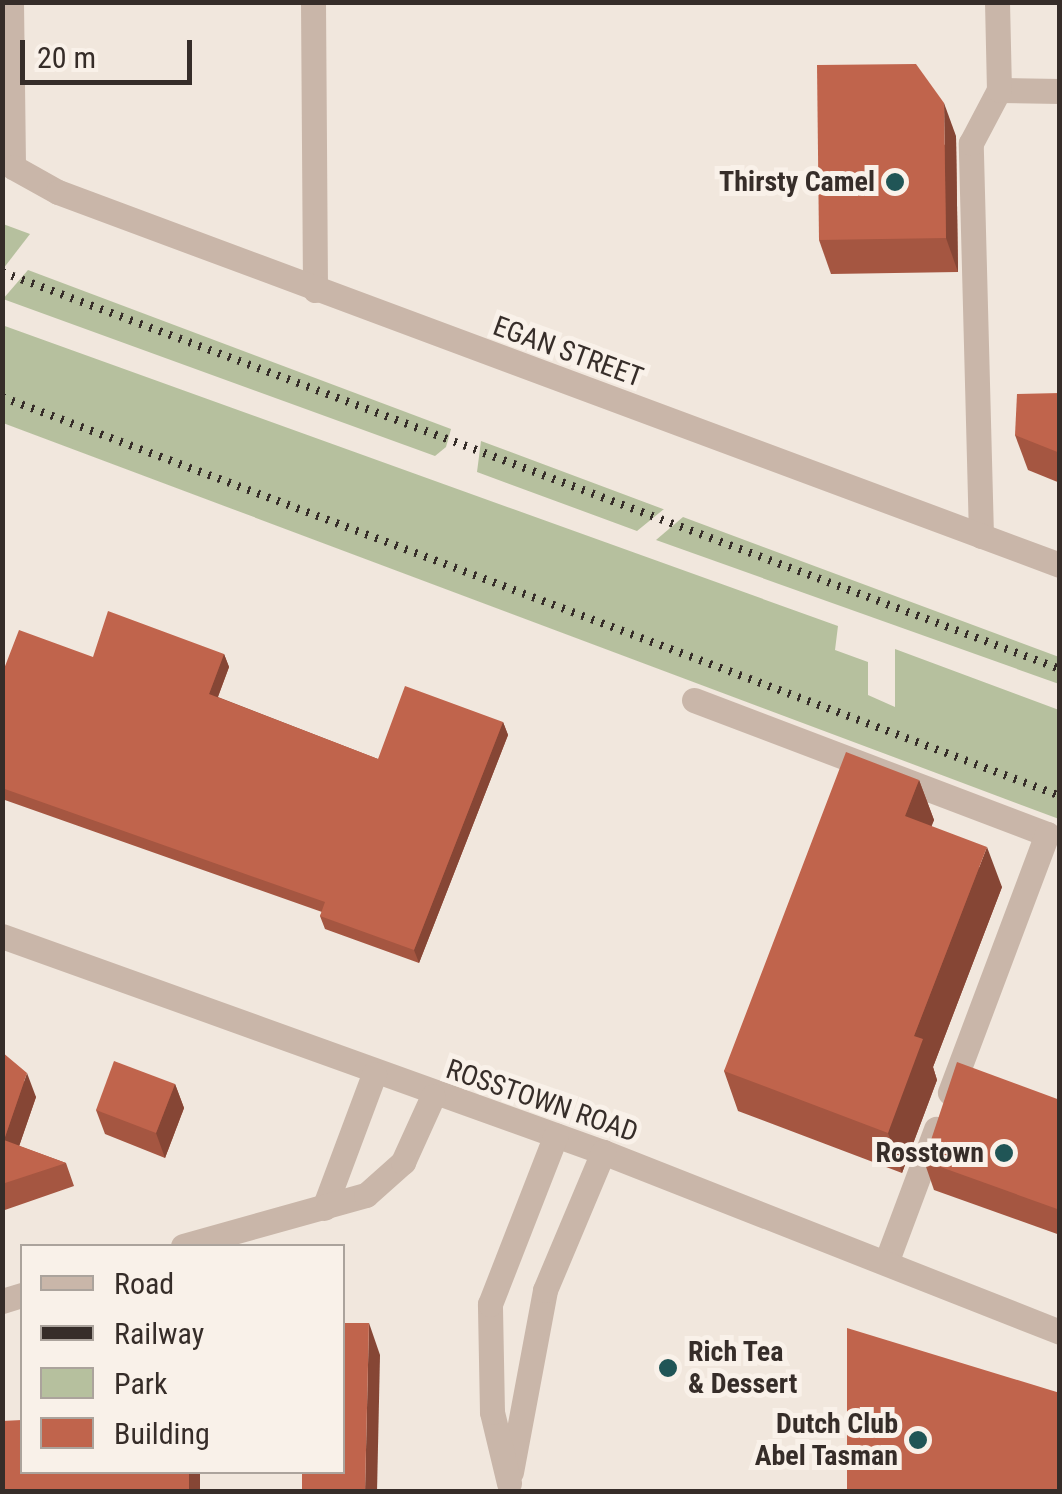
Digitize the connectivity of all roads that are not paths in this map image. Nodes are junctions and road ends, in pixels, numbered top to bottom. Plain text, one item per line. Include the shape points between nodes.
1 (11, 2) edge
2 (313, 2) edge
3 (998, 2) edge
4 (998, 90) junction
5 (1060, 91) edge
6 (316, 290) junction
7 (981, 536) junction
8 (1060, 564) edge
9 (694, 700) dead end
10 (2, 936) edge
11 (374, 1074) junction
12 (433, 1096) junction
13 (556, 1135) junction
14 (603, 1152) junction
15 (324, 1208) junction
16 (191, 1244) edge
17 (886, 1260) junction
18 (1060, 1332) edge
19 (509, 1487) edge

1 - 6 street, EGAN STREET via 13,167 58,192
2 - 6 street
3 - 4 street
4 - 5 street
4 - 7 street via 971,144
6 - 7 street, EGAN STREET
7 - 8 street, EGAN STREET
9 - 17 street via 1047,834
10 - 11 street, ROSSTOWN ROAD
11 - 12 street, ROSSTOWN ROAD
11 - 15 street
12 - 13 street, ROSSTOWN ROAD
12 - 15 street via 384,1182
13 - 14 street, ROSSTOWN ROAD
13 - 19 street via 490,1304 492,1412
14 - 17 street, ROSSTOWN ROAD
14 - 19 street via 545,1290
15 - 16 street
17 - 18 street, ROSSTOWN ROAD

